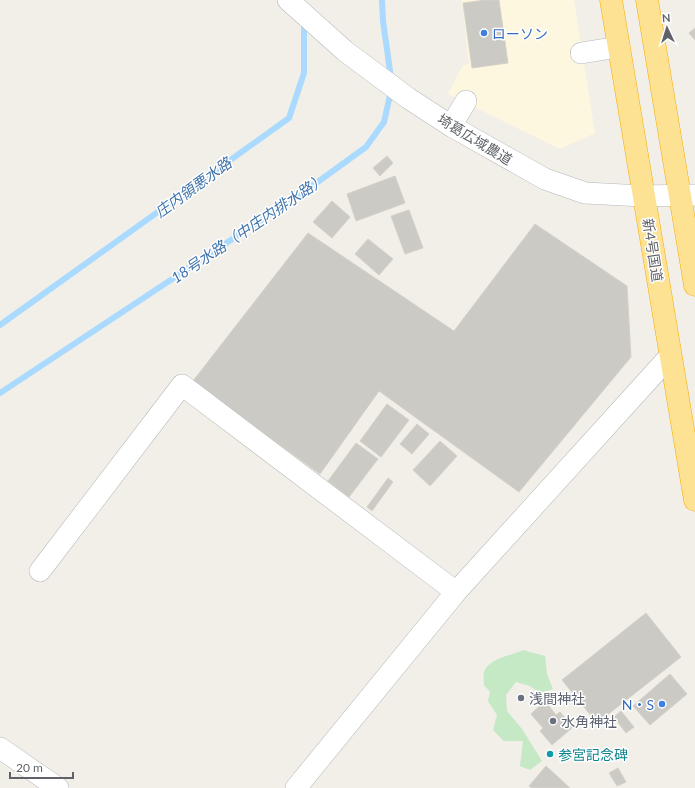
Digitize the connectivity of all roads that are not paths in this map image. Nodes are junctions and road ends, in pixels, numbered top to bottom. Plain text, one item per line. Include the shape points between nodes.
1 (288, 0) edge
2 (611, 0) edge
3 (647, 0) edge
4 (619, 47) junction
5 (581, 53) dead end
6 (466, 101) dead end
7 (452, 126) junction
8 (688, 195) edge
9 (643, 196) junction
10 (695, 285) edge
11 (670, 356) junction
12 (695, 500) edge
13 (40, 571) dead end
14 (456, 592) junction
15 (0, 748) edge
16 (58, 788) edge
17 (296, 788) edge

1 - 7 street, 埼葛広域農道 via 362,64
2 - 4 highway, 新4号国道
3 - 8 highway
4 - 5 street
4 - 9 highway, 新4号国道
6 - 7 street
7 - 9 street, 埼葛広域農道 via 545,179 573,190
8 - 9 street, 埼葛広域農道
8 - 10 highway
9 - 11 highway, 新4号国道
11 - 12 highway, 新4号国道
11 - 14 street
13 - 14 street via 182,385
14 - 17 street
15 - 16 street

